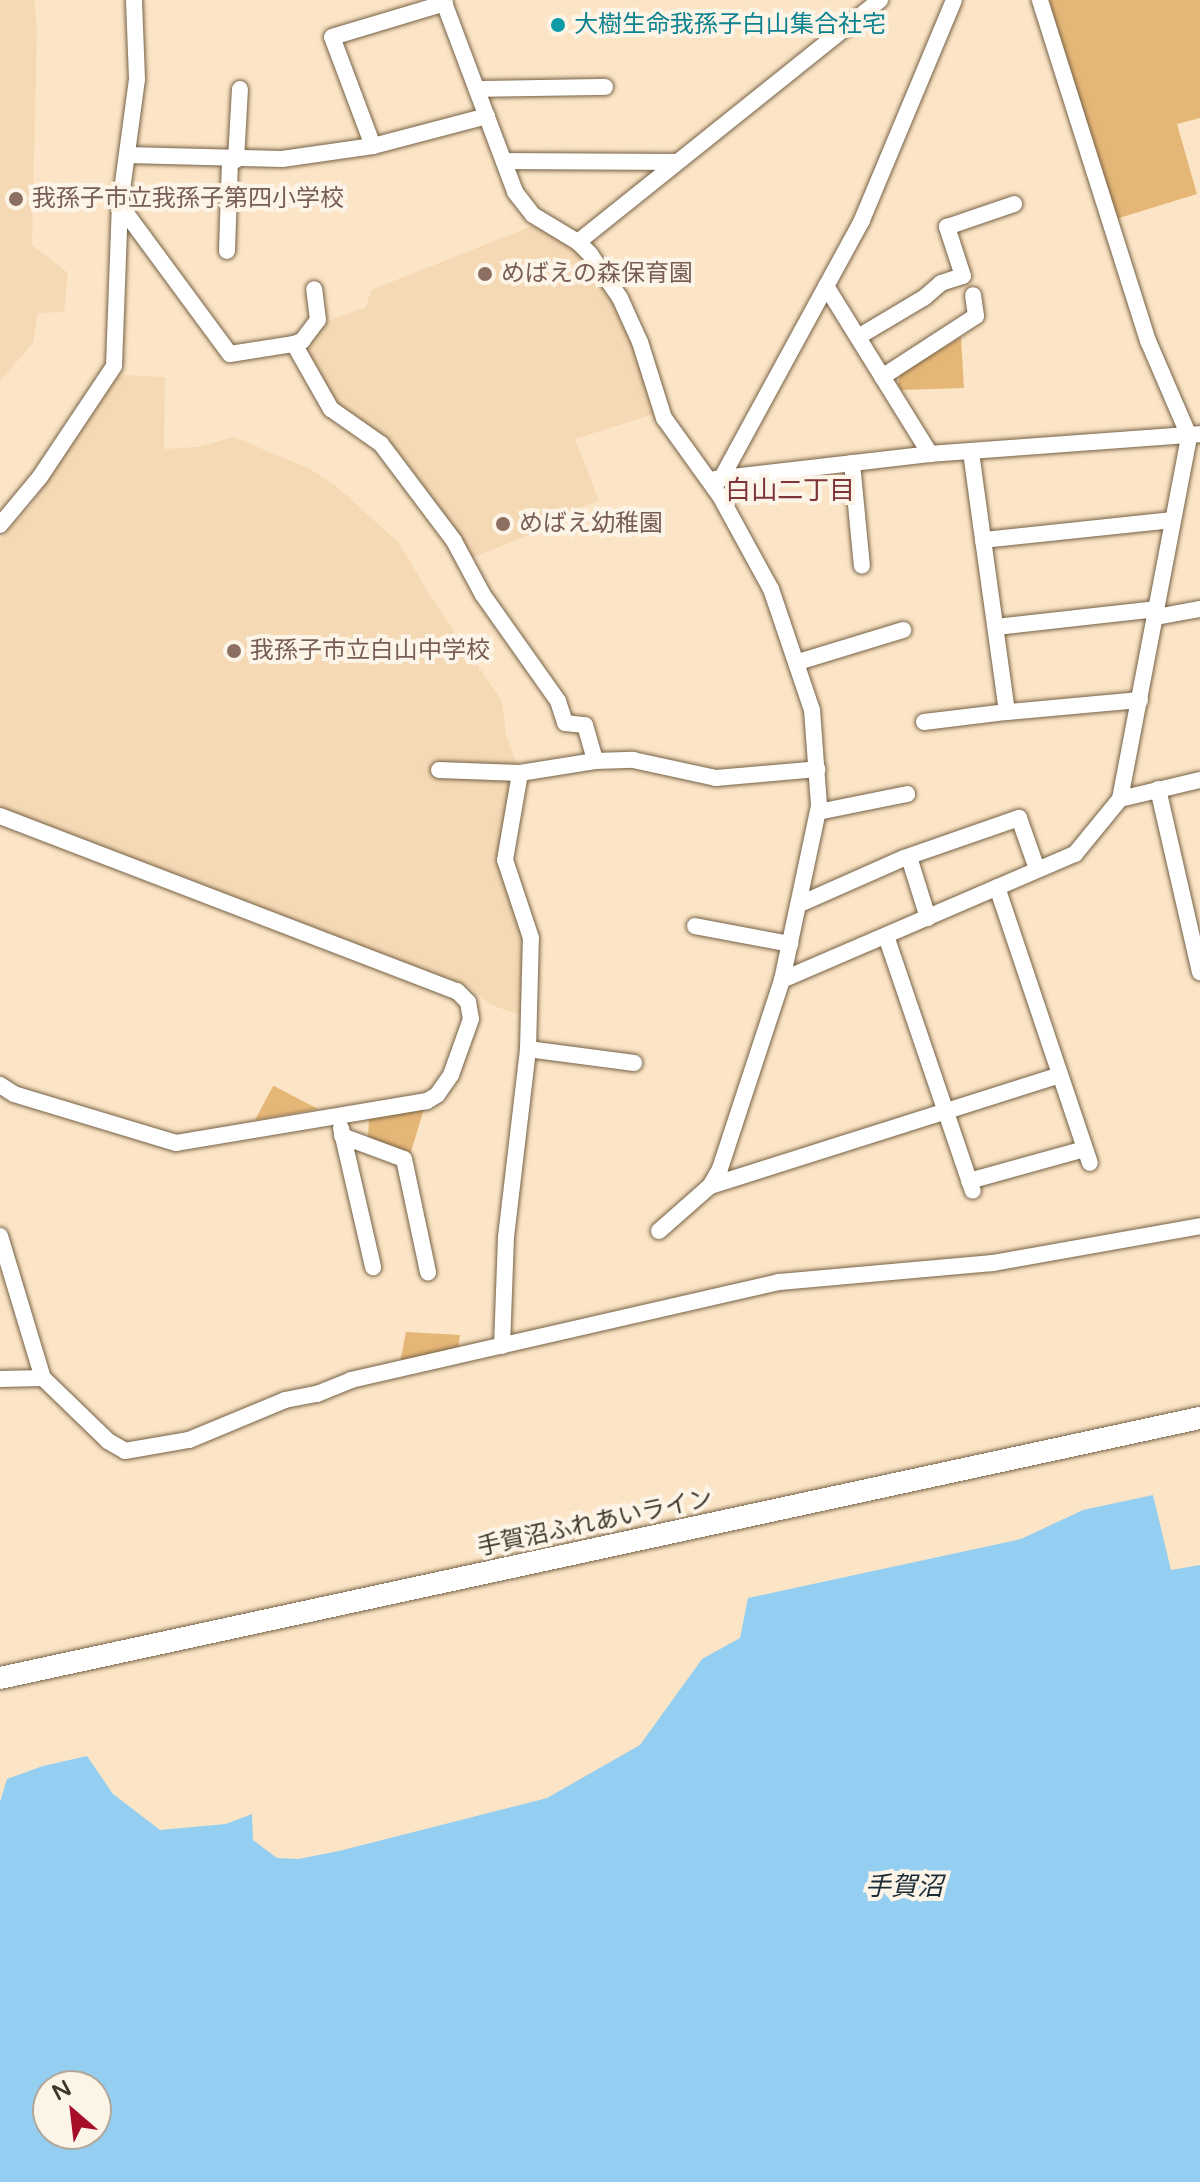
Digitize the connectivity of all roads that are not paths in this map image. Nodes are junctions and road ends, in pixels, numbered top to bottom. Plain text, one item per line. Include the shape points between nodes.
1 (134, 0) edge
2 (880, 0) edge
3 (954, 0) edge
4 (1040, 0) edge
5 (444, 2) edge
6 (605, 87) dead end
7 (240, 89) dead end
8 (477, 89) junction
9 (487, 116) junction
10 (373, 146) junction
11 (127, 155) junction
12 (233, 160) junction
13 (504, 161) junction
14 (675, 162) junction
15 (1014, 204) dead end
16 (120, 205) junction
17 (578, 242) junction
18 (227, 251) dead end
19 (826, 286) junction
20 (314, 289) dead end
21 (973, 295) dead end
22 (858, 337) junction
23 (294, 344) junction
24 (882, 377) junction
25 (1194, 435) edge
26 (971, 452) junction
27 (930, 454) junction
28 (852, 463) junction
29 (715, 479) junction
30 (1172, 520) junction
31 (0, 525) edge
32 (983, 540) junction
33 (862, 566) dead end
34 (1200, 609) edge
35 (1157, 613) junction
36 (996, 627) junction
37 (903, 630) dead end
38 (798, 662) junction
39 (1140, 700) junction
40 (1007, 712) junction
41 (924, 722) dead end
42 (595, 761) junction
43 (818, 769) junction
44 (439, 770) dead end
45 (520, 773) junction
46 (1200, 780) edge
47 (1158, 789) junction
48 (907, 794) dead end
49 (1120, 799) junction
50 (818, 812) junction
51 (0, 816) edge
52 (909, 857) junction
53 (1037, 869) junction
54 (997, 887) junction
55 (800, 904) junction
56 (928, 918) junction
57 (695, 926) dead end
58 (886, 936) junction
59 (790, 944) junction
60 (1200, 972) edge
61 (782, 980) junction
62 (528, 1049) junction
63 (634, 1063) dead end
64 (1059, 1075) junction
65 (0, 1085) edge
66 (944, 1112) junction
67 (338, 1115) junction
68 (342, 1136) junction
69 (710, 1186) junction
70 (1200, 1226) edge
71 (659, 1231) dead end
72 (0, 1236) edge
73 (373, 1267) dead end
74 (428, 1272) dead end
75 (502, 1346) junction
76 (43, 1378) junction
77 (0, 1379) edge
78 (1200, 1418) edge
79 (0, 1678) edge

1 - 11 street via 137,79
2 - 14 street
3 - 19 street via 862,220
4 - 25 street via 1148,341
5 - 8 street
5 - 10 street via 332,37
6 - 8 street
7 - 12 street
8 - 9 street
9 - 10 street
9 - 13 street
10 - 12 street
11 - 12 street
11 - 16 street
12 - 18 street
13 - 14 street
13 - 17 street via 524,207
14 - 17 street
15 - 22 street via 947,227 963,276 941,283
16 - 23 street via 230,354
16 - 31 street via 114,366 49,465
17 - 29 street via 620,298 664,418
19 - 22 street
19 - 29 street
20 - 23 street via 318,320
21 - 24 street via 976,316
22 - 24 street
23 - 42 street via 331,409 381,444 454,541 483,595 543,676 565,723 585,725
24 - 27 street
25 - 26 street
25 - 30 street
26 - 27 street
26 - 32 street
27 - 28 street
28 - 29 street
28 - 33 street
29 - 38 street via 771,589
30 - 32 street
30 - 35 street
32 - 36 street
34 - 35 street
35 - 36 street
35 - 39 street
36 - 40 street
37 - 38 street
38 - 43 street via 812,710
39 - 40 street
39 - 49 street
40 - 41 street
42 - 43 street via 633,760 716,778
42 - 45 street
43 - 50 street
44 - 45 street
45 - 62 street via 505,860 531,938
46 - 47 street
47 - 49 street
47 - 60 street
48 - 50 street
49 - 53 street via 1075,854
50 - 55 street
51 - 67 street via 463,995 471,1019 451,1075 437,1095
52 - 53 street via 1019,818
52 - 55 street
52 - 56 street
53 - 54 street
54 - 56 street
54 - 64 street
55 - 59 street
56 - 58 street
57 - 59 street
58 - 61 street
58 - 66 street
59 - 61 street
61 - 69 street
62 - 63 street
62 - 75 street via 506,1237
64 - 66 street
64 - 66 street via 1087,1156 971,1186
65 - 67 street via 14,1094 176,1143
66 - 69 street
67 - 68 street
68 - 73 street
68 - 74 street via 404,1159
69 - 71 street
70 - 75 street via 993,1263 779,1282
72 - 76 street
75 - 76 street via 351,1380 285,1400 189,1440 125,1451
76 - 77 street
78 - 79 street, 手賀沼ふれあいライン

